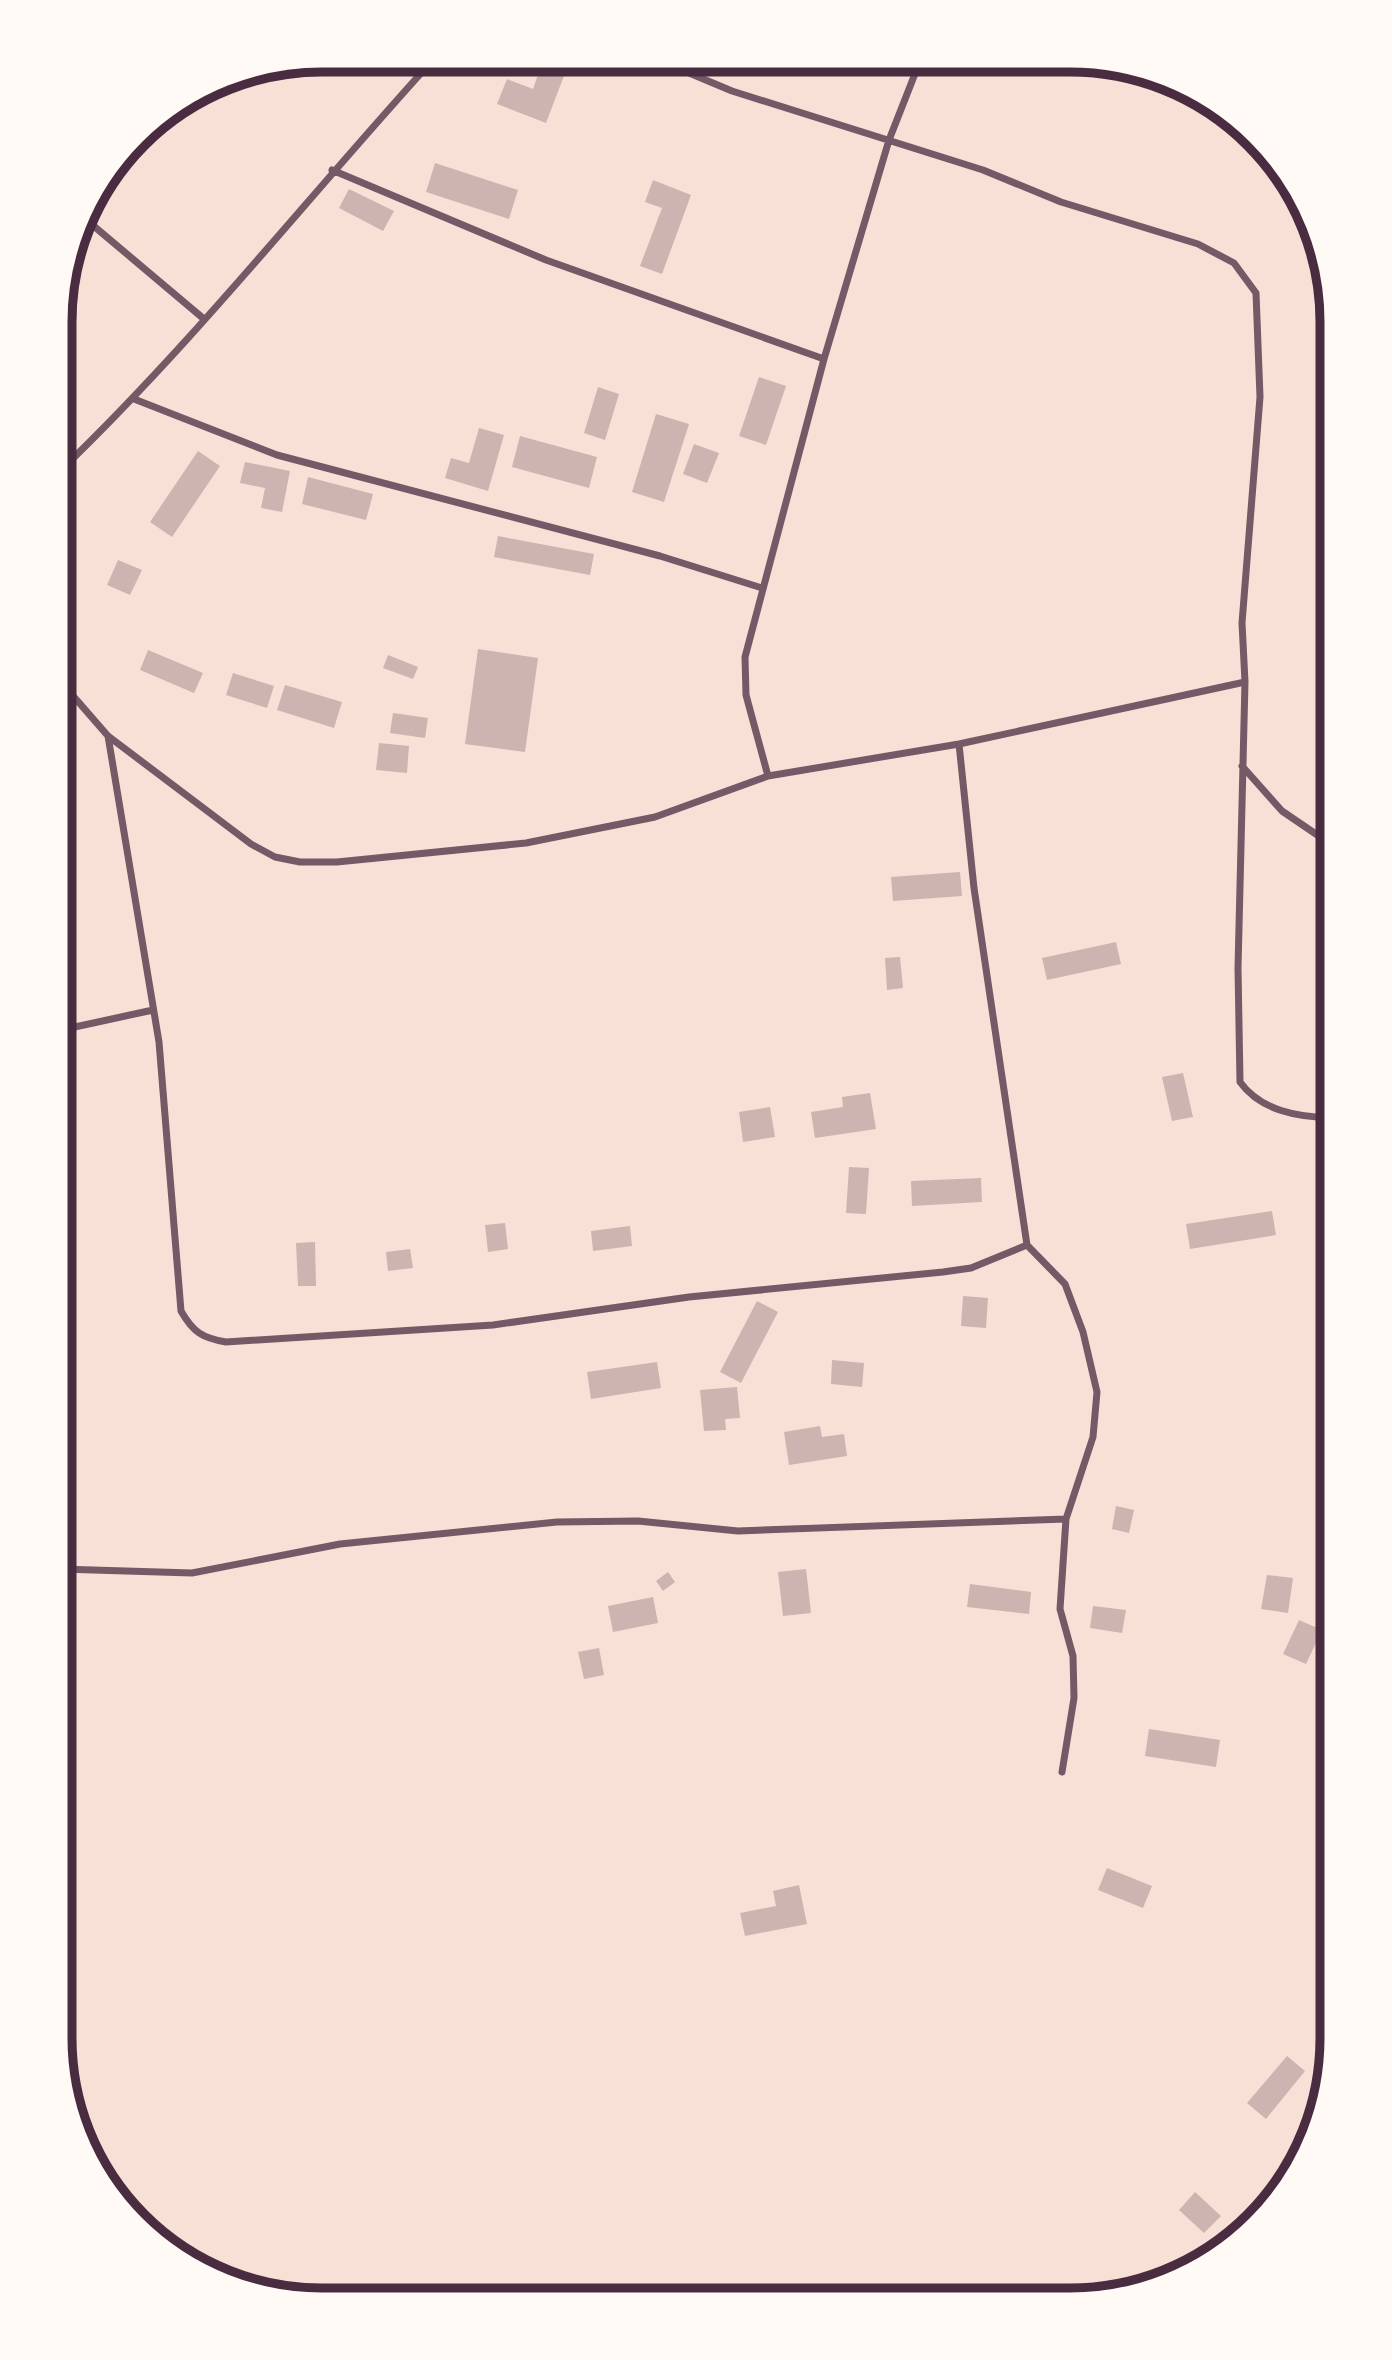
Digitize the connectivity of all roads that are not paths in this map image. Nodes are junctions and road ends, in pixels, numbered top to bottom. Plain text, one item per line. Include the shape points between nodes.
1 (422, 72) edge
2 (685, 72) edge
3 (916, 72) edge
4 (889, 140) junction
5 (332, 170) junction
6 (91, 225) edge
7 (204, 319) junction
8 (824, 359) junction
9 (134, 400) junction
10 (72, 459) edge
11 (762, 588) junction
12 (1245, 682) junction
13 (72, 695) edge
14 (108, 736) junction
15 (959, 744) junction
16 (1242, 766) junction
17 (768, 776) junction
18 (1320, 837) edge
19 (153, 1010) junction
20 (72, 1028) edge
21 (1320, 1117) edge
22 (1027, 1245) junction
23 (1066, 1519) junction
24 (72, 1569) edge
25 (1062, 1772) dead end

1 - 5 street
2 - 4 street
3 - 4 street
4 - 8 street
4 - 12 street via 983,170 1061,202 1198,244 1234,262 1256,293 1260,397 1242,623
5 - 7 street
5 - 8 street via 546,260
6 - 7 street
7 - 9 street
8 - 11 street
9 - 10 street
9 - 11 street via 278,455 660,556
11 - 17 street via 745,657 746,695
12 - 15 street
12 - 16 street
13 - 14 street
14 - 17 street via 251,845 300,862 526,843 605,829 699,803
14 - 19 street
15 - 17 street
15 - 22 street via 974,888
16 - 18 street via 1282,811
16 - 21 street via 1240,1082 1251,1096 1267,1105
19 - 20 street
19 - 22 street via 181,1311 191,1330 203,1338 226,1342 493,1325 689,1297 971,1268
22 - 23 street via 1065,1284 1083,1332 1097,1392 1093,1437
23 - 24 street via 738,1531 638,1521 557,1521 340,1544 192,1573
23 - 25 street via 1060,1609 1073,1656 1074,1698

